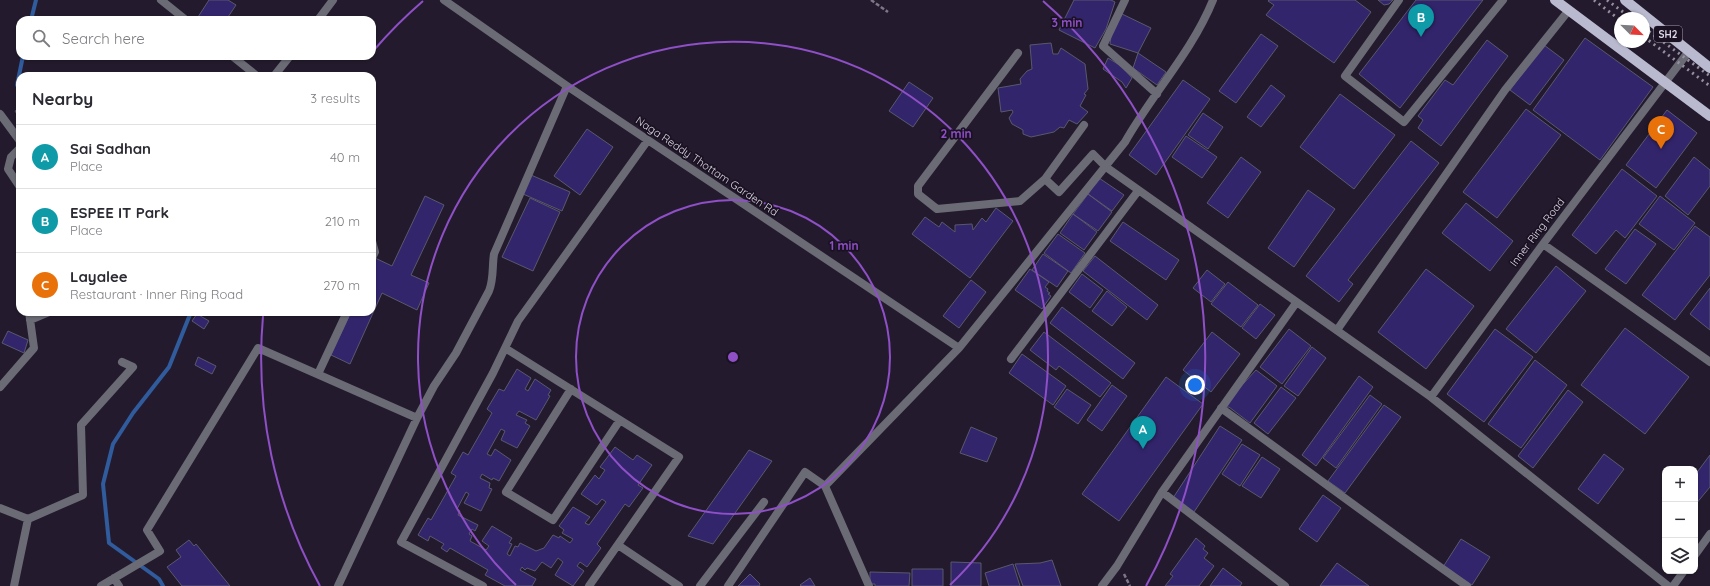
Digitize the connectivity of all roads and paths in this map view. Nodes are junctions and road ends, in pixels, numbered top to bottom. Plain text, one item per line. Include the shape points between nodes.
1 (161, 0) edge
2 (334, 0) edge
3 (444, 0) edge
4 (871, 0) edge
5 (1125, 0) edge
6 (1214, 0) edge
7 (1399, 0) edge
8 (1503, 0) edge
9 (1555, 0) edge
10 (1627, 1) edge
11 (1569, 10) junction
12 (888, 12) dead end
13 (181, 16) edge
14 (321, 16) edge
15 (1689, 51) junction
16 (1018, 53) dead end
17 (237, 60) edge
18 (287, 60) edge
19 (1710, 68) edge
20 (252, 72) edge
21 (277, 72) edge
22 (1665, 82) junction
23 (568, 86) junction
24 (1157, 94) junction
25 (0, 114) edge
26 (1710, 116) edge
27 (1084, 125) dead end
28 (16, 136) edge
29 (648, 140) junction
30 (16, 152) edge
31 (1106, 167) junction
32 (1046, 179) junction
33 (16, 181) edge
34 (1138, 191) junction
35 (1543, 244) junction
36 (1296, 303) junction
37 (29, 316) edge
38 (345, 316) edge
39 (1337, 330) junction
40 (505, 348) junction
41 (959, 348) junction
42 (1011, 359) dead end
43 (122, 362) dead end
44 (1710, 362) edge
45 (318, 374) junction
46 (0, 387) edge
47 (570, 389) junction
48 (1431, 397) junction
49 (1221, 408) junction
50 (417, 418) junction
51 (620, 420) junction
52 (825, 486) junction
53 (1162, 492) junction
54 (764, 502) dead end
55 (0, 508) edge
56 (28, 519) junction
57 (1710, 534) edge
58 (618, 545) junction
59 (1698, 551) edge
60 (1682, 574) edge
61 (114, 578) junction
62 (14, 586) edge
63 (101, 586) edge
64 (119, 586) edge
65 (338, 586) edge
66 (483, 586) edge
67 (589, 586) edge
68 (679, 586) edge
69 (700, 586) edge
70 (728, 586) edge
71 (869, 586) edge
72 (1102, 586) edge
73 (1285, 586) edge
74 (1467, 586) edge
75 (1668, 586) edge
76 (1673, 586) edge

1 - 13 street
2 - 14 street
3 - 23 street, Naga Reddy Thottam Garden Rd
4 - 12 path
5 - 24 street via 1103,46
6 - 24 street via 1208,14
7 - 8 street via 1344,76 1404,122
9 - 11 main road
10 - 15 main road, SH2
11 - 22 main road
11 - 39 street via 1505,90
15 - 19 main road, SH2
15 - 22 street, Inner Ring Road
16 - 32 street via 918,186 918,194 938,209 1020,202
17 - 20 street
18 - 21 street
22 - 26 main road
22 - 35 street, Inner Ring Road
23 - 29 street, Naga Reddy Thottam Garden Rd
23 - 50 street via 494,254 489,291
24 - 31 street
25 - 28 street
27 - 32 street
29 - 40 street via 518,321
29 - 41 street, Naga Reddy Thottam Garden Rd
30 - 33 street via 11,157 8,170
31 - 32 street via 1092,154 1059,192
31 - 34 street
31 - 41 street
34 - 36 street
34 - 42 street
35 - 44 street
35 - 48 street, Inner Ring Road
36 - 39 street
36 - 49 street
37 - 46 street via 34,348
38 - 45 street
39 - 48 street
40 - 47 street
40 - 66 street via 401,542
41 - 52 street
43 - 56 street via 133,367 81,425 83,495
45 - 50 street
45 - 61 street via 258,348 147,530 160,551
47 - 51 street
47 - 51 street via 506,492 553,520
48 - 75 street
49 - 53 street
49 - 74 street
50 - 65 street
51 - 58 street via 679,457
52 - 70 street via 805,472
52 - 71 street
53 - 72 street
53 - 73 street
54 - 69 street
55 - 56 street
56 - 62 street
57 - 59 street
58 - 67 street
58 - 68 street
60 - 76 street
61 - 63 street
61 - 64 street

